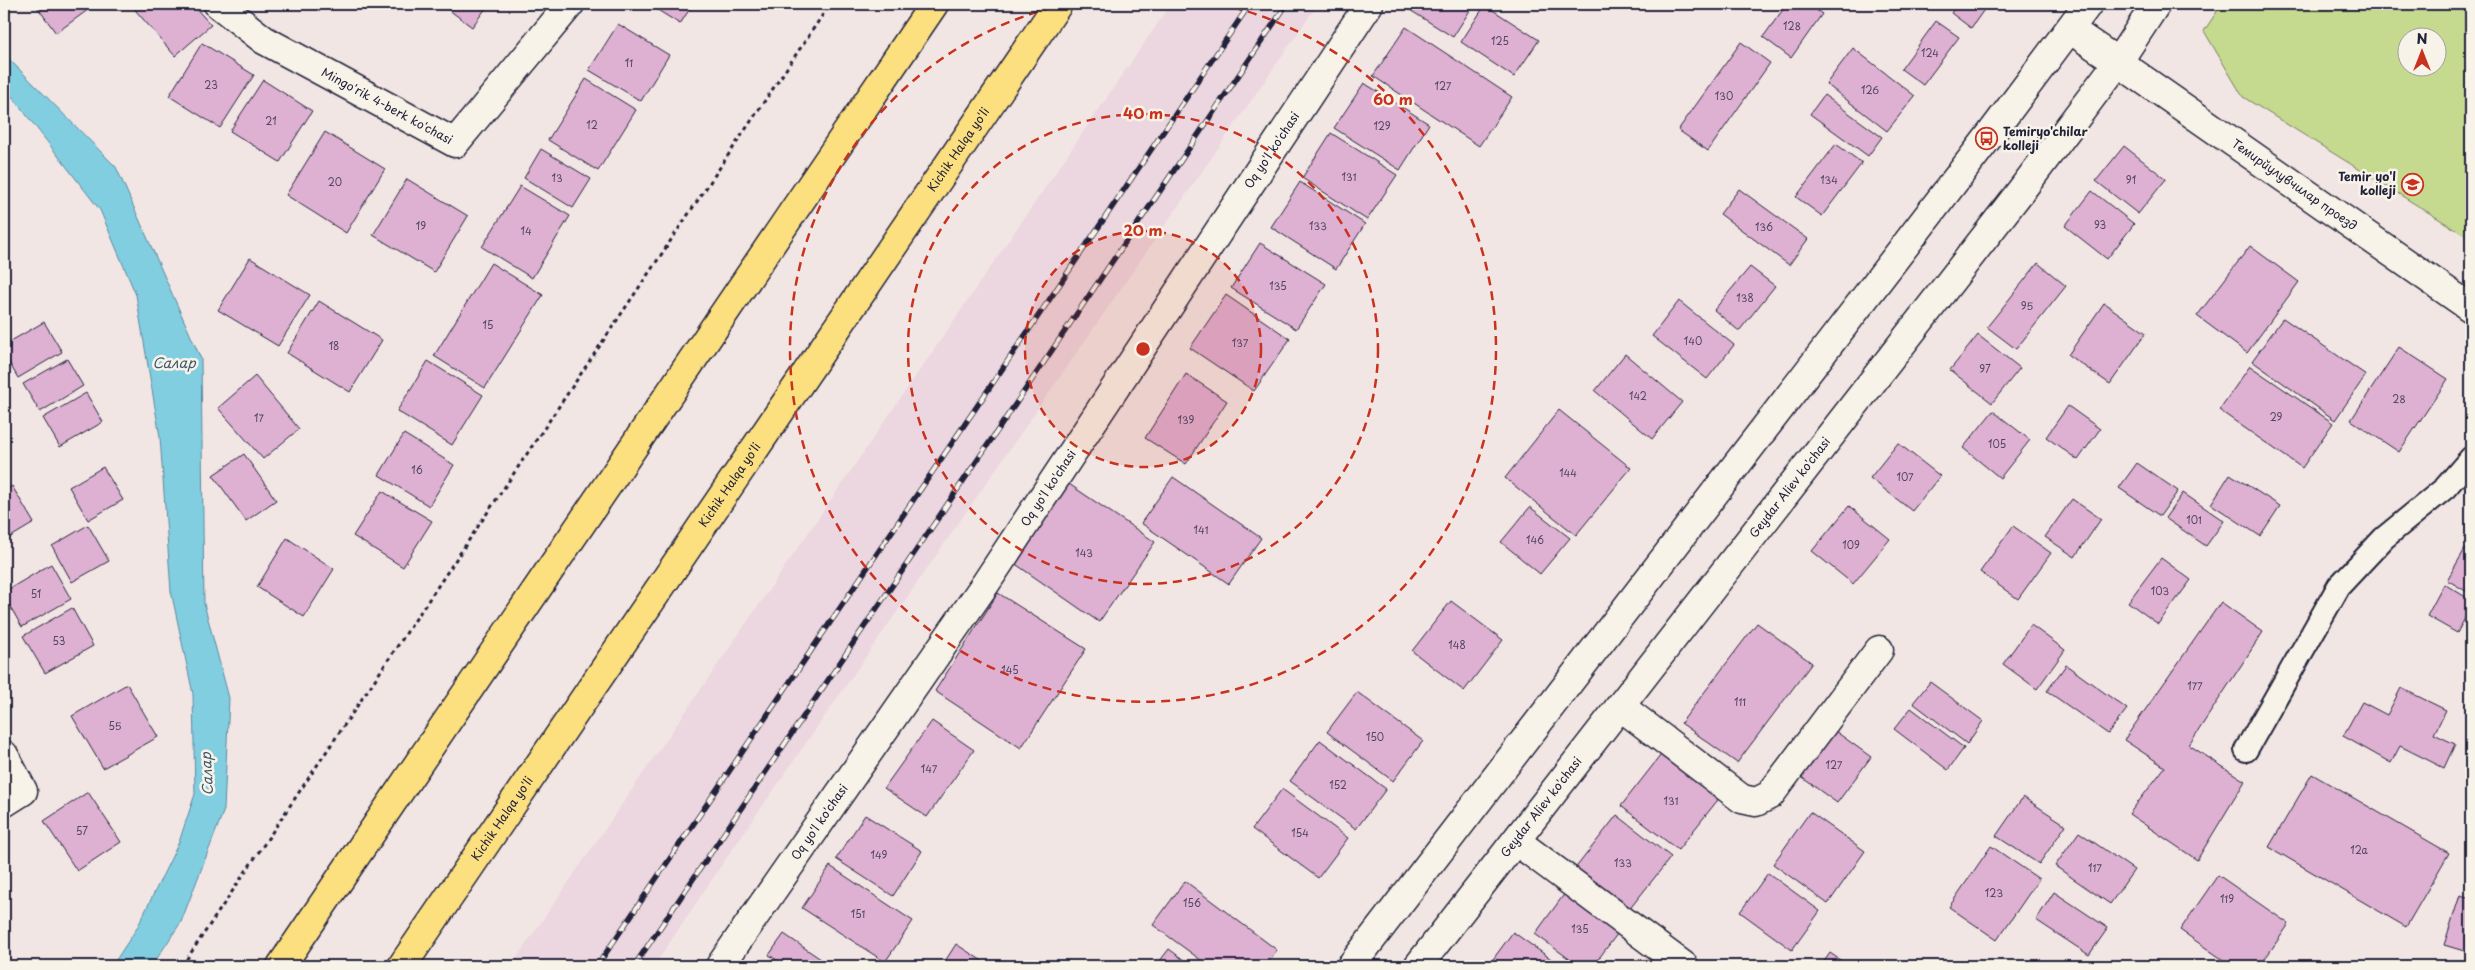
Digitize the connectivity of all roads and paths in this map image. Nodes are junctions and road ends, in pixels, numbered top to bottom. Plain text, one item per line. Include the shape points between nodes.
1 (218, 4) edge
2 (570, 4) edge
3 (830, 4) edge
4 (934, 4) edge
5 (1058, 4) edge
6 (1369, 4) edge
7 (2088, 4) edge
8 (2156, 4) edge
9 (2071, 30) junction
10 (2118, 62) junction
11 (2471, 308) edge
12 (2471, 458) edge
13 (1878, 650) dead end
14 (1620, 706) junction
15 (2246, 750) dead end
16 (4, 755) edge
17 (4, 803) edge
18 (1516, 841) junction
19 (182, 966) edge
20 (281, 966) edge
21 (402, 966) edge
22 (720, 966) edge
23 (1351, 966) edge
24 (1418, 966) edge
25 (1684, 966) edge

1 - 2 street, Mingo'rik 4-berk ko'chasi via 264,40 455,142
3 - 19 path
4 - 20 highway
5 - 21 highway, Kichik Halqa yo'li
6 - 22 street, Oq yo'l ko'chasi via 986,583
7 - 9 street
8 - 10 street, Geydar Aliev ko'chasi
9 - 10 street, Темирйулувчилар проезд
9 - 23 street
10 - 11 street, Темирйулувчилар проезд
10 - 14 street, Geydar Aliev ko'chasi
12 - 15 lane via 2445,488 2384,538 2339,586
13 - 14 street via 1770,795 1756,802 1742,799
14 - 18 street, Geydar Aliev ko'chasi
16 - 17 street via 23,791
18 - 24 street, Geydar Aliev ko'chasi
18 - 25 street

